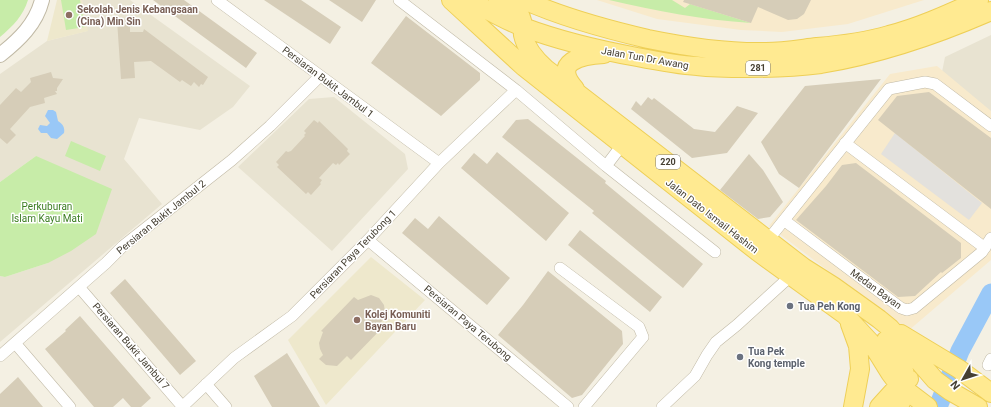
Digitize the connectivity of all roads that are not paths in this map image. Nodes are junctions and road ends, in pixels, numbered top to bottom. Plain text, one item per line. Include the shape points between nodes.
1 (42, 0) edge
2 (217, 0) edge
3 (398, 0) edge
4 (451, 0) edge
5 (469, 0) edge
6 (498, 0) edge
7 (524, 0) edge
8 (979, 0) edge
9 (991, 11) edge
10 (522, 27) junction
11 (612, 53) junction
12 (0, 55) edge
13 (320, 76) junction
14 (516, 90) junction
15 (579, 94) junction
16 (991, 126) edge
17 (845, 143) junction
18 (622, 145) junction
19 (439, 163) junction
20 (606, 166) junction
21 (784, 221) junction
22 (991, 238) edge
23 (368, 240) junction
24 (764, 246) junction
25 (985, 248) junction
26 (715, 252) dead end
27 (560, 268) dead end
28 (797, 271) junction
29 (79, 287) junction
30 (870, 314) junction
31 (845, 315) junction
32 (890, 328) junction
33 (15, 343) junction
34 (0, 356) edge
35 (206, 384) junction
36 (903, 385) junction
37 (941, 385) junction
38 (991, 394) edge
39 (70, 407) edge
40 (182, 407) edge
41 (226, 407) edge
42 (568, 407) edge
43 (584, 407) edge
44 (662, 407) edge
45 (853, 407) edge
46 (879, 407) edge
47 (898, 407) edge
48 (928, 407) edge
49 (978, 407) edge

1 - 12 street via 32,24
2 - 13 street, Persiaran Bukit Jambul 1
3 - 14 street
4 - 18 main road, Jalan Dato Ismail Hashim / 220 via 524,67
5 - 10 main road, Jalan Tun Dr Awang / 281
6 - 10 main road, Jalan Dato Ismail Hashim via 518,12 522,19
7 - 8 main road, Jalan Tun Dr Awang / 281 via 562,16 616,32 696,48 766,52 861,42 889,36 942,17
9 - 11 main road, Jalan Tun Dr Awang / 281 via 890,48 819,64 775,68 696,66
10 - 11 main road, Jalan Tun Dr Awang / 281
10 - 15 main road, Jalan Dato Ismail Hashim / 220 via 526,42 537,60
11 - 15 main road via 586,55 569,64 566,76
13 - 19 street, Persiaran Bukit Jambul 1
13 - 29 street, Persiaran Bukit Jambul 2 via 232,160 123,246
14 - 19 street, Persiaran Paya Terubong 1
14 - 20 street
15 - 24 main road, Jalan Dato Ismail Hashim / 220
16 - 17 street via 935,84 925,82 889,88
17 - 21 street
17 - 25 street
18 - 20 street
18 - 24 main road, Jalan Dato Ismail Hashim / 220
19 - 23 street, Persiaran Paya Terubong 1
20 - 26 street
21 - 24 street
21 - 25 street, Medan Bayan via 907,310 914,308
22 - 25 street, Medan Bayan
23 - 35 street, Persiaran Paya Terubong 1 via 292,316 234,358
23 - 42 street, Persiaran Paya Terubong
24 - 28 main road, Jalan Dato Ismail Hashim / 220
27 - 43 street via 639,327 643,337
28 - 30 main road, Jalan Dato Ismail Hashim / 220 via 833,286
28 - 31 main road, Jalan Dato Ismail Hashim / 220
28 - 44 street via 716,342 695,376
29 - 33 street, Persiaran Bukit Jambul 2
29 - 40 street, Persiaran Bukit Jambul 7
30 - 32 main road, Jalan Dato Ismail Hashim / 220
30 - 36 main road via 900,360
31 - 36 main road, Jalan Dato Ismail Hashim / 220 via 872,344 890,373
31 - 45 main road via 855,335 860,369
32 - 37 main road, Jalan Dato Ismail Hashim / 220
32 - 38 main road via 953,366
33 - 34 street, Persiaran Bukit Jambul 2
33 - 39 street
35 - 40 street, Persiaran Paya Terubong 1
35 - 41 street
36 - 37 main road via 921,377
36 - 46 main road
36 - 47 main road
36 - 48 main road, Jalan Dato Ismail Hashim / 220
37 - 49 main road, Jalan Dato Ismail Hashim / 220

